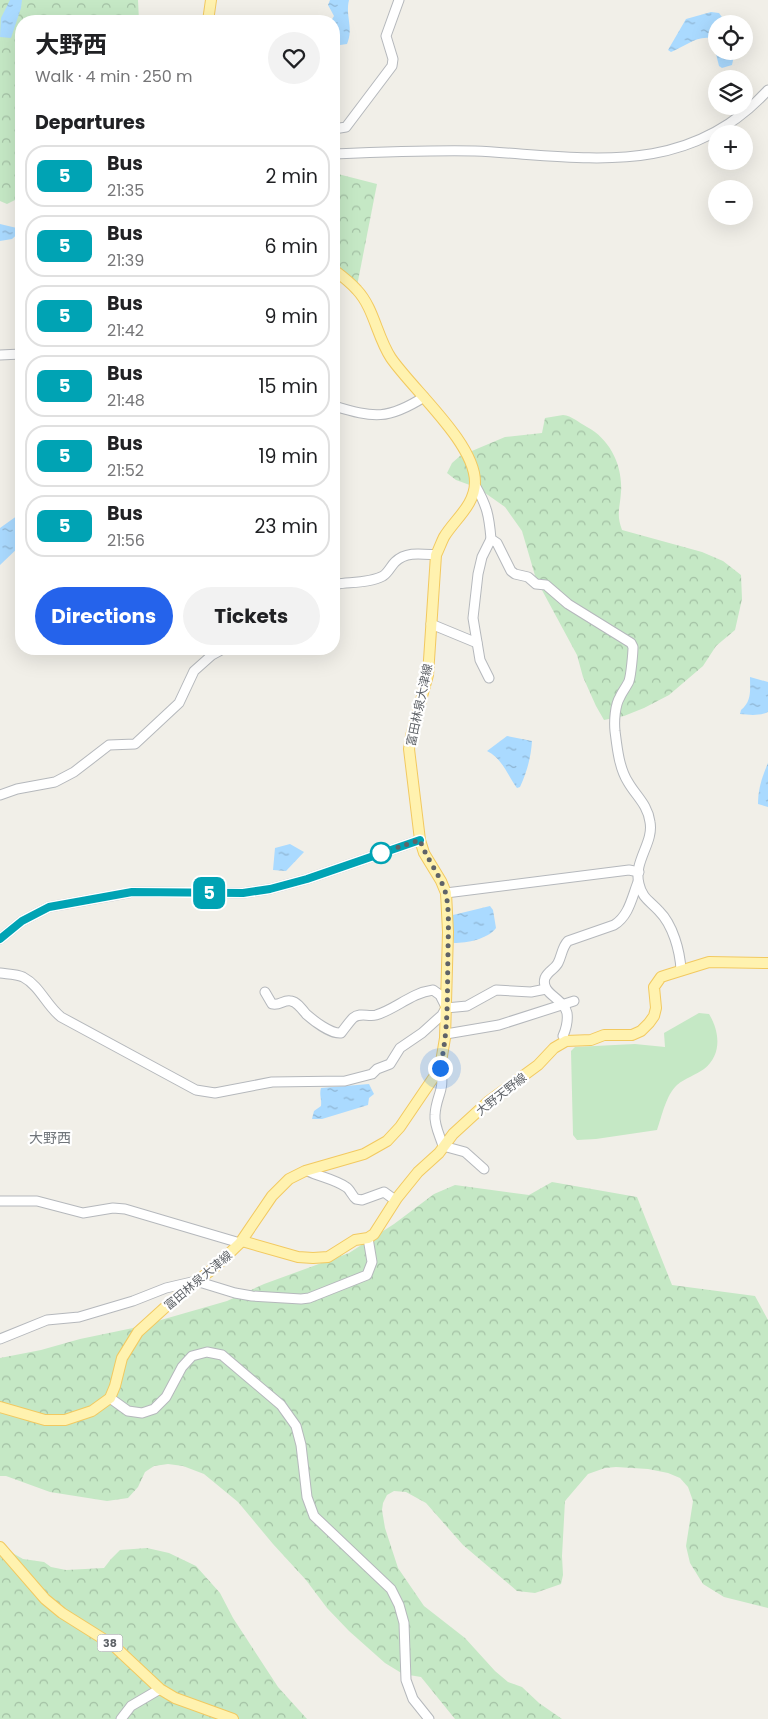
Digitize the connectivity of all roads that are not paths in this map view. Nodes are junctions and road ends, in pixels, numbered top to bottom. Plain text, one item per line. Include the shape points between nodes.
1 (211, 0) edge
2 (399, 0) edge
3 (208, 15) edge
4 (768, 90) edge
5 (340, 128) edge
6 (340, 154) edge
7 (340, 275) edge
8 (15, 354) edge
9 (0, 355) edge
10 (424, 396) junction
11 (340, 408) edge
12 (475, 485) junction
13 (491, 539) junction
14 (436, 554) junction
15 (340, 584) edge
16 (431, 624) junction
17 (478, 643) junction
18 (212, 655) edge
19 (489, 678) dead end
20 (0, 795) edge
21 (420, 840) junction
22 (639, 872) junction
23 (638, 882) junction
24 (446, 893) junction
25 (0, 939) edge
26 (680, 955) junction
27 (768, 963) edge
28 (697, 966) junction
29 (682, 970) junction
30 (0, 973) edge
31 (546, 989) junction
32 (265, 992) dead end
33 (574, 1001) dead end
34 (564, 1004) junction
35 (446, 1008) junction
36 (446, 1034) junction
37 (563, 1036) dead end
38 (440, 1068) junction
39 (443, 1146) junction
40 (484, 1169) dead end
41 (308, 1170) junction
42 (395, 1200) junction
43 (0, 1202) edge
44 (368, 1238) junction
45 (241, 1242) junction
46 (196, 1281) junction
47 (0, 1339) edge
48 (110, 1398) junction
49 (0, 1407) edge
50 (0, 1547) edge
51 (160, 1689) junction
52 (121, 1719) edge
53 (232, 1719) edge
54 (429, 1719) edge

1 - 3 main road
2 - 5 street via 386,36 392,66 346,127
4 - 6 street via 732,121 704,138 652,155 611,158 397,150
7 - 10 main road via 358,291 390,357
8 - 9 street
10 - 11 street via 408,407 380,416
10 - 12 main road via 471,461
12 - 13 street via 489,514
12 - 14 main road, 富田林泉大津線 via 467,506 444,537
13 - 17 street via 478,574 473,618
13 - 22 street via 497,543 514,574 546,585 568,604 633,647 630,680 618,700 615,729 623,771 646,808 650,822 650,836 642,852
14 - 15 street via 401,557 384,576
14 - 16 main road, 富田林泉大津線
16 - 17 street
16 - 21 main road, 富田林泉大津線 via 428,675 409,749
17 - 19 street via 480,660
18 - 20 street via 194,671 179,703 135,744 109,745 55,782
21 - 24 main road, 富田林泉大津線
21 - 25 street via 270,889 243,893 132,892 49,907 22,921
22 - 23 street
22 - 24 street via 629,870
23 - 26 street via 646,900 667,921
23 - 31 street via 621,921 564,945 557,965 546,976
24 - 35 main road, 富田林泉大津線
26 - 28 street
26 - 29 street
27 - 28 main road, 大野天野線 via 709,962
28 - 29 main road, 大野天野線
29 - 39 main road, 大野天野線 via 657,982 654,987 654,1016 641,1031 632,1036 604,1036 560,1044 478,1111
30 - 35 street via 22,976 35,985 61,1017 206,1093 272,1082 344,1081 372,1074 390,1064 400,1048 422,1034
31 - 34 street
31 - 35 street via 531,992 496,990 467,1006
32 - 35 street via 272,1004 294,1001 335,1034 341,1033 359,1015 375,1015 418,993 433,990 440,995
33 - 34 street
34 - 36 street via 499,1025
34 - 37 street via 567,1013
35 - 36 main road, 富田林泉大津線
36 - 38 main road, 富田林泉大津線
38 - 39 street via 443,1080 435,1115
38 - 41 main road, 富田林泉大津線 via 388,1141 364,1154
39 - 40 street via 466,1152
39 - 42 main road, 大野天野線
41 - 42 street via 348,1187 356,1199 384,1192
41 - 45 main road, 富田林泉大津線 via 289,1179 272,1196
42 - 44 main road, 大野天野線 via 374,1234
43 - 45 street via 37,1201 83,1213 125,1209
44 - 45 main road via 355,1240 328,1257 313,1258
44 - 46 street via 372,1262 367,1275 309,1298 252,1296
45 - 46 main road, 富田林泉大津線
46 - 47 street via 79,1317 47,1320
46 - 48 main road, 富田林泉大津線 via 138,1332 128,1345
48 - 49 main road via 92,1411 65,1420 45,1420
48 - 54 street via 128,1411 142,1413 154,1409 166,1397 182,1367 192,1356 207,1352 222,1355 281,1405 296,1426 307,1496 314,1516 391,1590 399,1604 404,1623 406,1680 413,1699
50 - 51 main road, 38 via 45,1599 113,1645
51 - 52 street via 131,1706
51 - 53 main road, 38 via 175,1698

